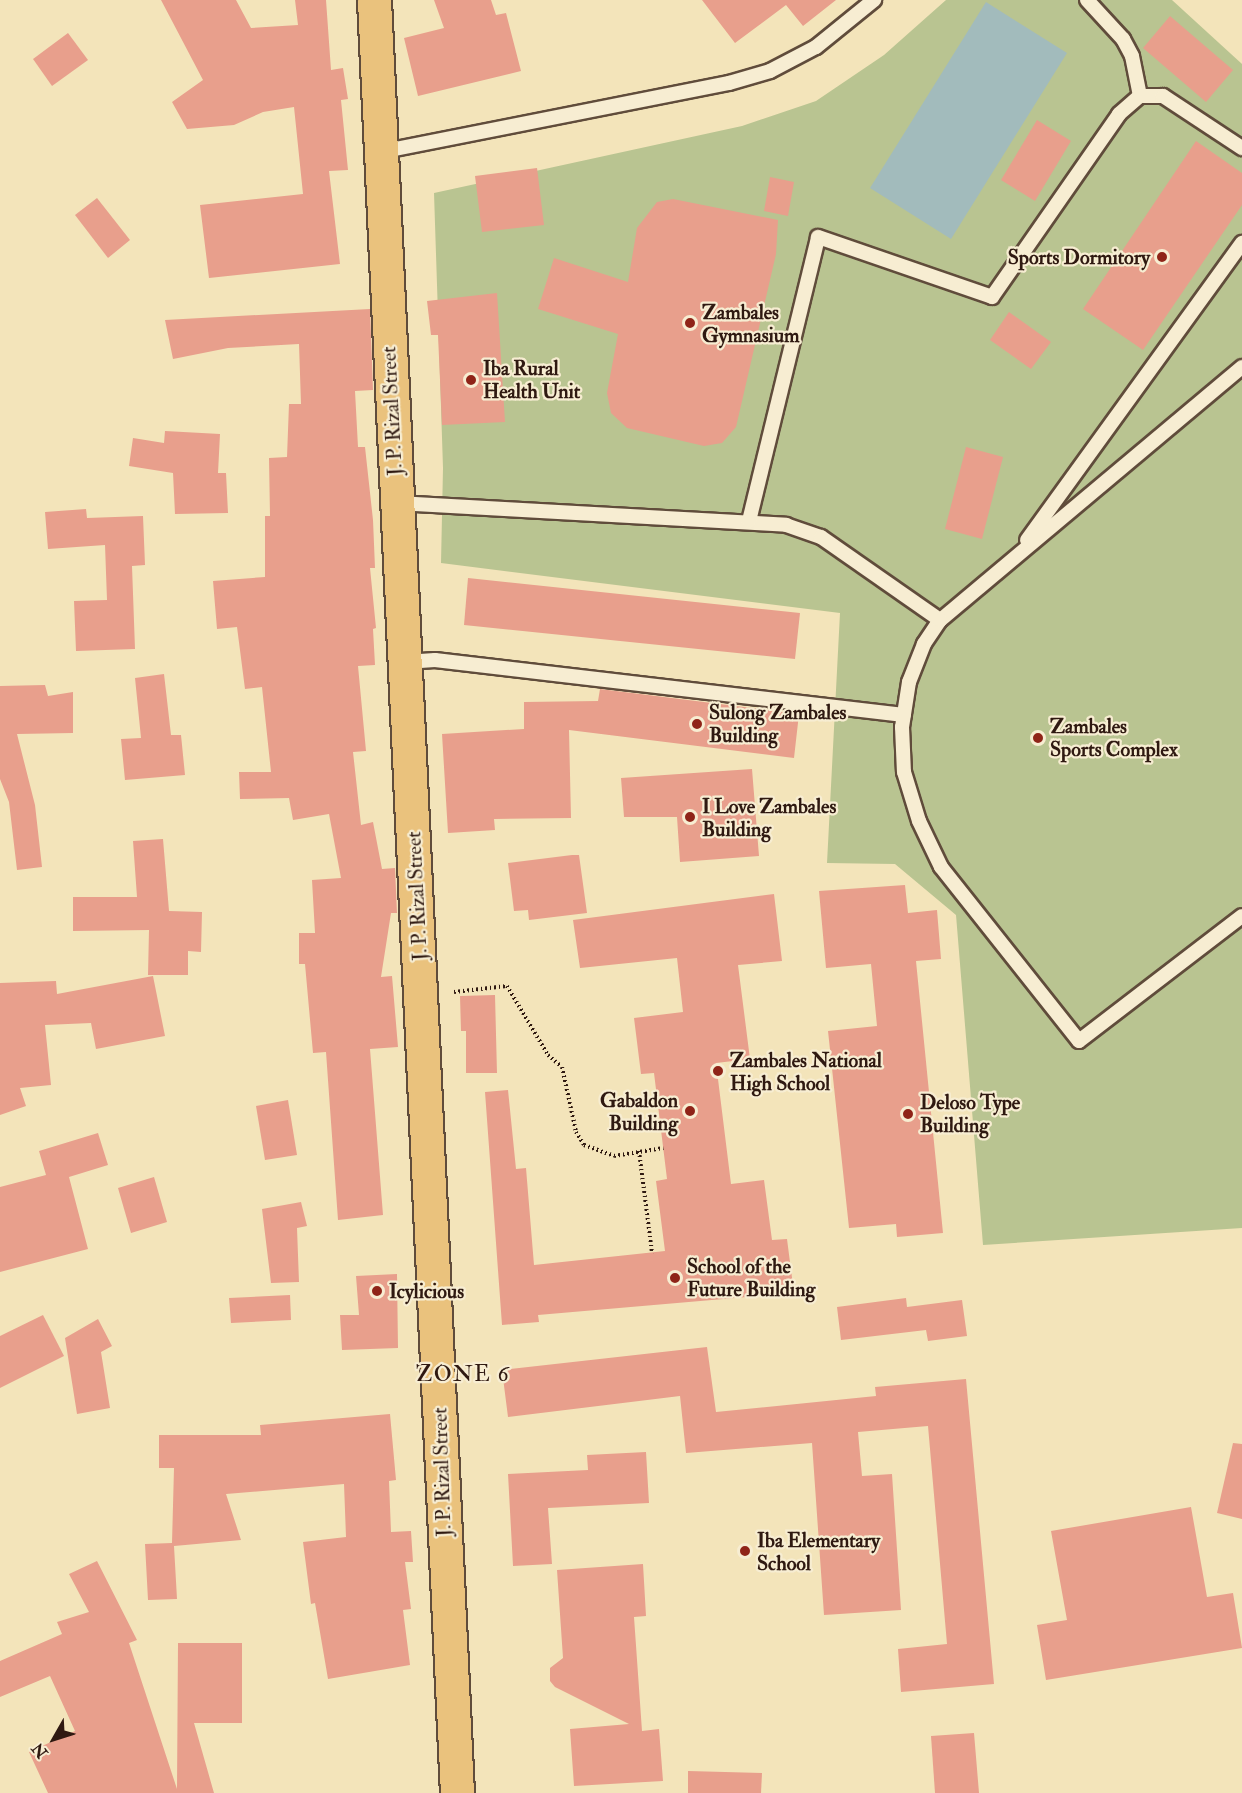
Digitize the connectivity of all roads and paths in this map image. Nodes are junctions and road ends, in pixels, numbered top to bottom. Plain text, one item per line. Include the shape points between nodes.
1 (374, 0) edge
2 (874, 0) edge
3 (1087, 0) edge
4 (1140, 96) junction
5 (1242, 148) edge
6 (378, 152) junction
7 (1242, 243) edge
8 (1242, 367) edge
9 (397, 503) junction
10 (749, 521) junction
11 (1015, 556) junction
12 (940, 620) junction
13 (405, 662) junction
14 (904, 715) junction
15 (1242, 916) edge
16 (454, 992) dead end
17 (663, 1148) dead end
18 (639, 1151) junction
19 (652, 1252) dead end
20 (457, 1793) edge

1 - 6 main road, J. P. Rizal Street
2 - 6 lane via 816,47 770,71 729,83
3 - 4 lane via 1123,39 1132,56
4 - 5 lane via 1163,96
4 - 10 lane via 1119,114 992,297 818,237
6 - 9 main road, J. P. Rizal Street
7 - 11 lane
8 - 11 lane
9 - 10 lane
9 - 13 main road, J. P. Rizal Street
10 - 12 lane via 786,525 821,537
11 - 12 lane
12 - 14 lane via 924,644 909,682
13 - 14 lane via 435,660
13 - 20 main road, J. P. Rizal Street
14 - 15 lane via 904,772 919,821 941,867 1079,1041
16 - 18 path via 507,986 548,1055 562,1067 576,1132 584,1145 614,1156
17 - 18 path
18 - 19 path

